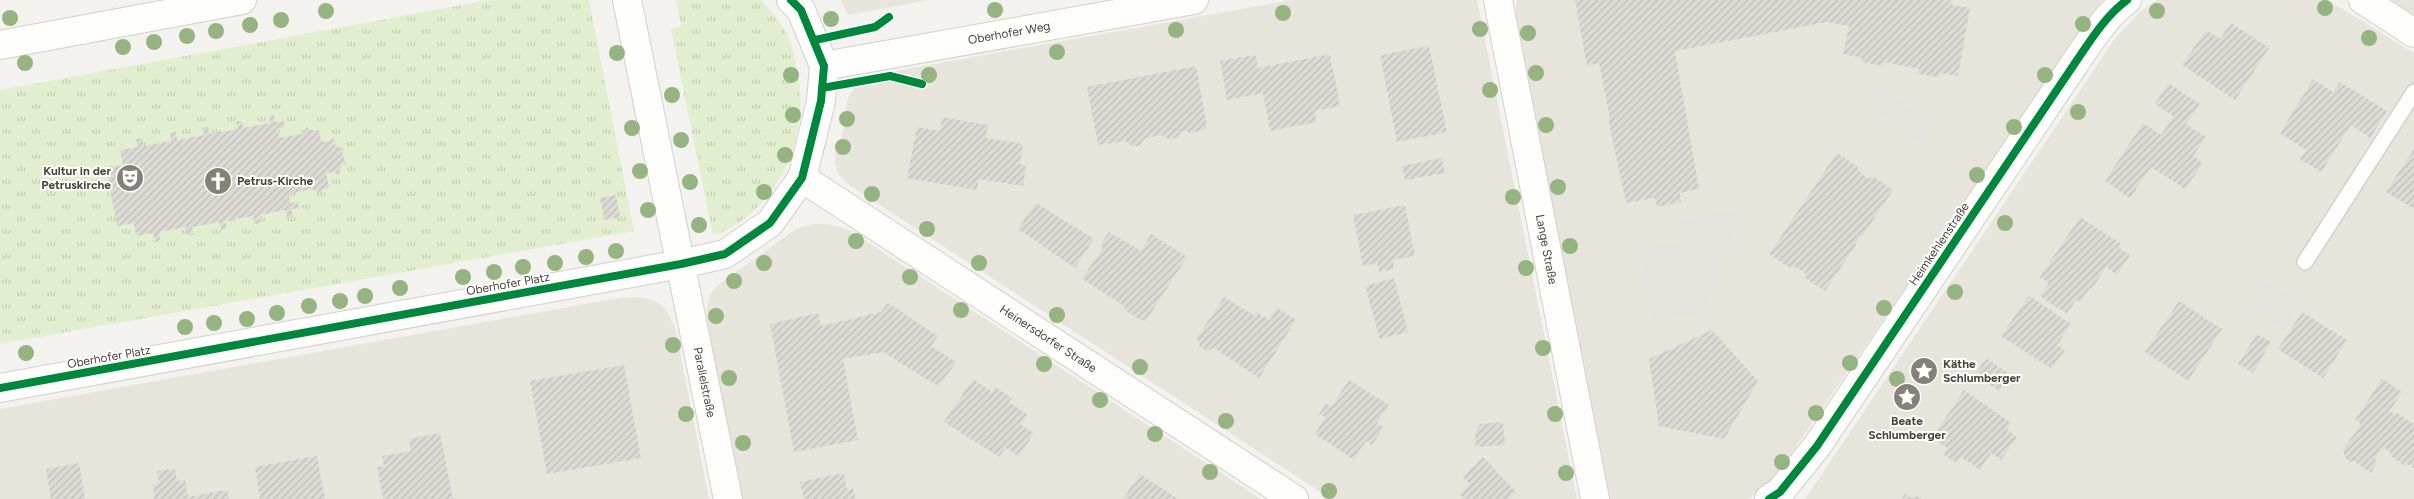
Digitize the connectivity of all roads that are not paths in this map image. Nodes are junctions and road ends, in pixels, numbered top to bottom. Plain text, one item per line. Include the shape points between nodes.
1 (242, 0) edge
2 (627, 0) edge
3 (792, 0) edge
4 (1194, 0) edge
5 (1498, 0) edge
6 (2127, 0) edge
7 (2363, 0) edge
8 (2414, 32) edge
9 (0, 45) edge
10 (824, 66) junction
11 (2414, 92) edge
12 (802, 178) junction
13 (2305, 262) dead end
14 (681, 264) junction
15 (0, 388) edge
16 (728, 499) edge
17 (1294, 499) edge
18 (1595, 499) edge
19 (1769, 499) edge

1 - 9 street
2 - 14 street
3 - 10 street, Oberhofer Platz via 801,10
4 - 10 street, Oberhofer Weg
5 - 18 street, Lange Straße
6 - 19 street, Heimkehlenstraße via 2102,24 1817,446 1780,492
7 - 8 street
10 - 12 street, Oberhofer Platz via 821,101
11 - 13 lane
12 - 14 street, Oberhofer Platz via 770,223 725,254
12 - 17 street, Heinersdorfer Straße
14 - 15 street, Oberhofer Platz
14 - 16 street, Parallelstraße

